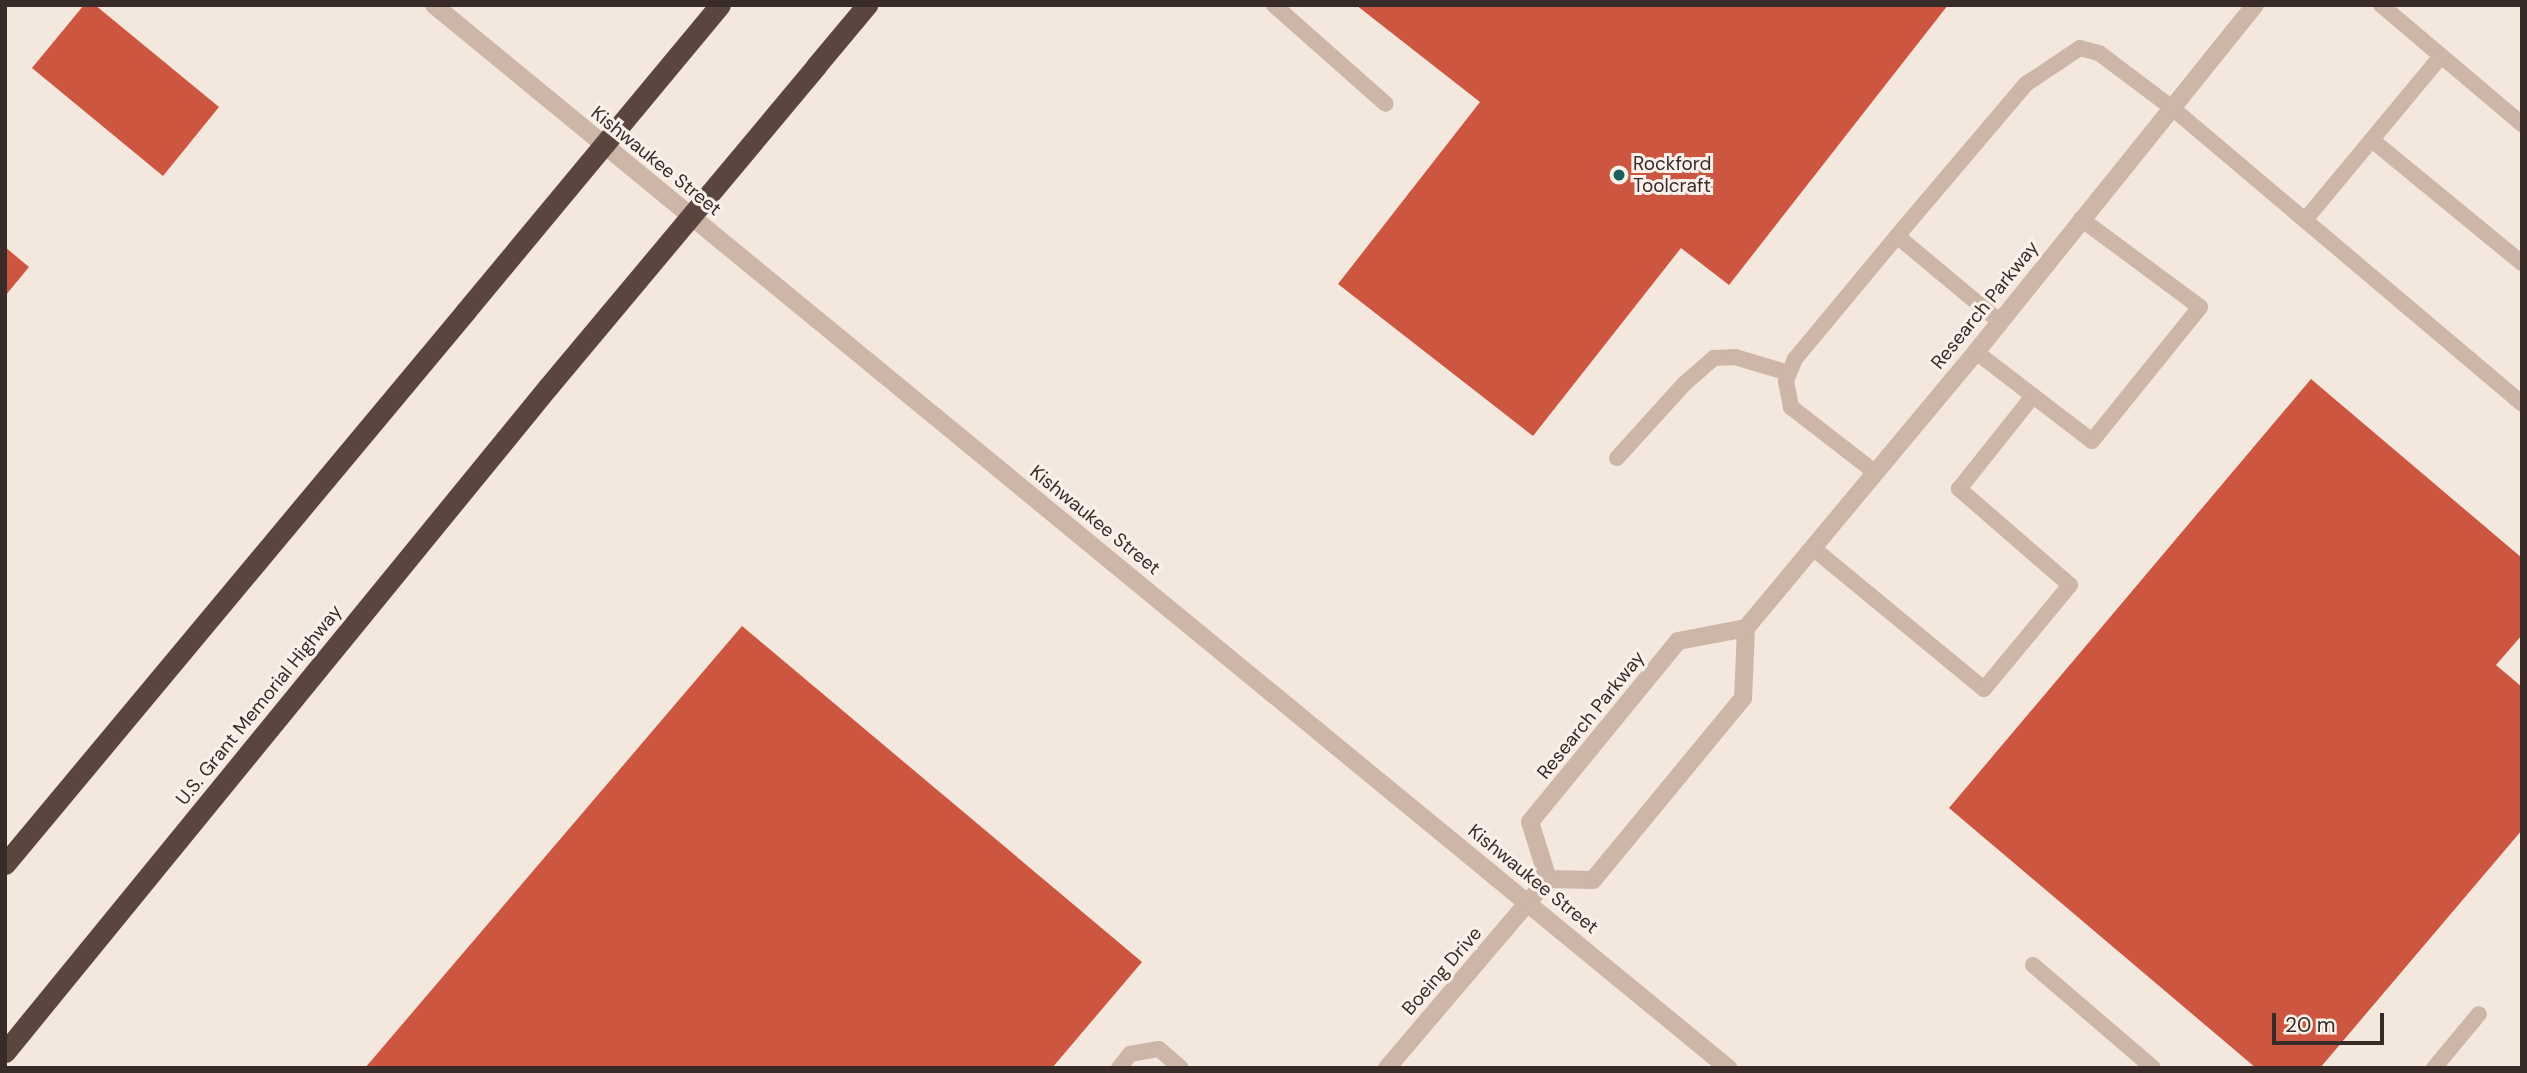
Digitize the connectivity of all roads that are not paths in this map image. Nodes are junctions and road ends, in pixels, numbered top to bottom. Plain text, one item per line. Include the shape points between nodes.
1 (434, 5) edge
2 (720, 5) edge
3 (867, 5) edge
4 (1275, 5) edge
5 (2255, 5) edge
6 (2381, 5) edge
7 (2441, 56) junction
8 (1386, 103) dead end
9 (2171, 107) junction
10 (2522, 124) edge
11 (2372, 140) junction
12 (2081, 219) junction
13 (2305, 220) junction
14 (1897, 236) junction
15 (2522, 263) edge
16 (1999, 321) junction
17 (1976, 352) junction
18 (1789, 373) junction
19 (2033, 396) junction
20 (2522, 404) edge
21 (1617, 458) dead end
22 (1875, 473) junction
23 (1814, 549) junction
24 (1746, 628) junction
25 (5, 864) edge
26 (1548, 879) junction
27 (1528, 902) junction
28 (2033, 965) dead end
29 (2479, 1014) dead end
30 (5, 1052) edge
31 (1390, 1066) edge
32 (1119, 1068) edge
33 (1181, 1068) edge
34 (1728, 1068) edge
35 (2153, 1068) edge
36 (2434, 1068) edge

1 - 27 street, Kishwaukee Street
2 - 25 highway, bridge
3 - 30 highway, U.S. Grant Memorial Highway, bridge
4 - 8 lane
5 - 9 street, Research Parkway
6 - 7 lane
7 - 10 lane
7 - 11 lane
9 - 12 street, Research Parkway
9 - 13 lane
9 - 14 lane via 2099,53 2080,48 2026,84
11 - 13 lane
11 - 15 lane
12 - 16 street, Research Parkway
12 - 19 lane via 2200,307 2092,441
13 - 20 lane
14 - 16 lane
14 - 18 lane via 1795,359
16 - 17 street, Research Parkway
17 - 19 lane
17 - 22 street, Research Parkway
18 - 21 lane via 1735,357 1714,358 1676,392
18 - 22 lane via 1786,382 1791,407
19 - 23 lane via 1959,489 2070,584 1984,689
22 - 23 street, Research Parkway
23 - 24 street, Research Parkway
24 - 26 street via 1743,698 1593,880
24 - 26 street, Research Parkway via 1678,641 1530,822
26 - 27 street
27 - 31 street, Boeing Drive
27 - 34 street, Kishwaukee Street
28 - 35 lane
29 - 36 lane
32 - 33 lane via 1130,1054 1158,1049

